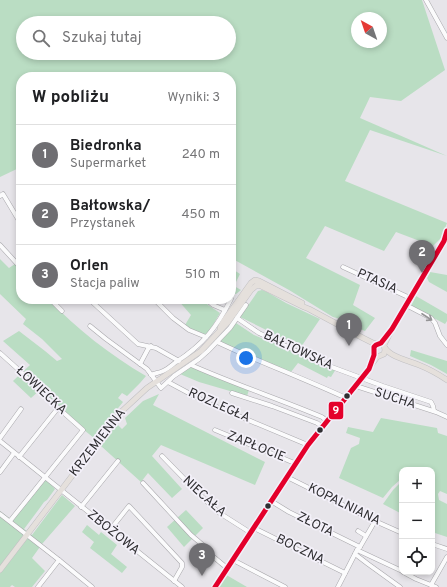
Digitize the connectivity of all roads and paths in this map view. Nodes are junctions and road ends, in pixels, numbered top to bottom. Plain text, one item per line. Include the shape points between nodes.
1 (426, 0) edge
2 (447, 38) edge
3 (0, 196) edge
4 (16, 216) edge
5 (447, 231) edge
6 (0, 245) edge
7 (16, 263) edge
8 (343, 267) dead end
9 (410, 298) junction
10 (55, 304) edge
11 (95, 304) edge
12 (159, 304) edge
13 (212, 304) edge
14 (228, 304) edge
15 (236, 304) edge
16 (236, 304) edge
17 (246, 305) dead end
18 (406, 305) junction
19 (225, 310) junction
20 (62, 311) dead end
21 (237, 318) junction
22 (90, 326) dead end
23 (206, 337) junction
24 (363, 338) junction
25 (217, 342) junction
26 (447, 345) edge
27 (151, 346) junction
28 (382, 346) junction
29 (374, 351) junction
30 (0, 353) edge
31 (381, 355) junction
32 (399, 357) junction
33 (179, 361) junction
34 (140, 364) junction
35 (191, 365) junction
36 (369, 369) junction
37 (151, 375) junction
38 (362, 378) junction
39 (447, 380) edge
40 (156, 382) junction
41 (168, 382) junction
42 (356, 386) junction
43 (232, 393) dead end
44 (346, 398) junction
45 (58, 408) junction
46 (21, 410) dead end
47 (434, 411) junction
48 (447, 417) edge
49 (327, 421) junction
50 (323, 427) junction
51 (215, 430) dead end
52 (0, 438) edge
53 (0, 441) edge
54 (308, 446) junction
55 (14, 453) junction
56 (162, 456) dead end
57 (20, 457) junction
58 (118, 461) dead end
59 (296, 464) junction
60 (0, 472) edge
61 (287, 477) junction
62 (45, 478) junction
63 (143, 484) dead end
64 (61, 490) junction
65 (271, 501) junction
66 (81, 507) junction
67 (0, 514) edge
68 (10, 521) junction
69 (375, 521) junction
70 (254, 528) junction
71 (110, 530) junction
72 (358, 531) dead end
73 (399, 532) edge
74 (251, 533) junction
75 (27, 535) junction
76 (366, 536) junction
77 (435, 545) edge
78 (357, 550) junction
79 (447, 550) edge
80 (447, 557) edge
81 (59, 560) junction
82 (233, 560) junction
83 (227, 568) junction
84 (0, 570) edge
85 (399, 570) edge
86 (345, 573) junction
87 (409, 575) edge
88 (174, 581) junction
89 (431, 585) junction
90 (90, 586) edge
91 (38, 587) edge
92 (182, 587) edge
93 (214, 587) edge
94 (285, 587) edge
95 (338, 587) edge
96 (400, 587) edge
97 (436, 587) edge

1 - 2 street
3 - 4 street via 3,194
5 - 9 main road
6 - 7 street
8 - 9 street, PTASIA
9 - 18 main road
10 - 20 street
11 - 27 street via 138,344
12 - 23 street via 189,330
13 - 19 street
14 - 19 street
15 - 24 main road, KRZEMIENNA via 251,283 259,281
16 - 40 main road, KRZEMIENNA via 215,336 201,351
17 - 21 street
18 -> 26 street via 430,318
18 - 28 main road
19 - 23 street
21 - 25 street
21 - 38 street, BAŁTOWSKA via 259,333 321,363
22 - 34 street
23 - 33 street
24 - 28 main road, KRZEMIENNA
24 - 29 main road, KRZEMIENNA
25 - 35 street
25 - 44 street
27 - 33 street
27 - 34 street
28 - 29 main road via 375,346
28 - 31 main road via 385,352
28 - 32 main road, KRZEMIENNA
29 - 31 main road
29 - 36 main road
30 - 45 street, ŁOWIECKA
31 - 32 main road
31 - 36 main road
32 - 39 main road
33 - 37 street via 162,372
34 - 37 street
35 - 41 street
35 - 49 street, ROZLEGŁA via 291,404
36 - 38 main road
37 - 40 street
38 - 42 main road
38 - 47 street, BAŁTOWSKA via 431,402
40 - 41 street, ROZLEGŁA via 161,388
40 - 64 main road, KRZEMIENNA via 121,412
41 - 54 street, ROZLEGŁA
42 - 44 main road
42 - 47 street, SUCHA
43 - 50 street
44 - 49 main road
45 - 57 street
45 - 62 street, ŁOWIECKA via 83,430
46 - 52 street
47 - 48 street
49 - 50 main road
50 - 54 main road
51 - 59 street, ZAPŁOCIE
53 - 55 street, ZBOŻOWA
54 - 59 main road
55 - 57 street, ZBOŻOWA
55 - 60 street
56 - 74 street, NIECAŁA via 218,512
57 - 62 street, ZBOŻOWA
58 - 66 street
59 - 61 main road
61 - 65 main road
61 - 69 street, KOPALNIANA
62 - 64 street, ZBOŻOWA
62 - 68 street
63 - 83 street via 210,554
64 - 66 street, ZBOŻOWA
64 - 75 main road, KRZEMIENNA
65 - 70 main road
65 - 78 street, ZŁOTA
66 - 71 street, ZBOŻOWA
67 - 68 street
68 - 75 street
69 - 73 street, KOPALNIANA
69 - 76 street
70 - 74 main road
70 - 86 street, BOCZNA
71 - 88 street, ZBOŻOWA
71 - 88 street via 128,506 182,563
72 - 76 street
74 - 82 main road
75 - 81 street
75 - 84 main road, KRZEMIENNA
76 - 78 street
77 - 79 street
78 - 85 street
78 - 86 street
78 - 96 street via 368,564
80 - 89 street
81 - 90 street
81 - 91 street
82 - 83 main road
82 - 94 street
83 - 93 main road
86 - 95 street
87 - 89 street
88 - 92 street, ZBOŻOWA
89 - 97 street

